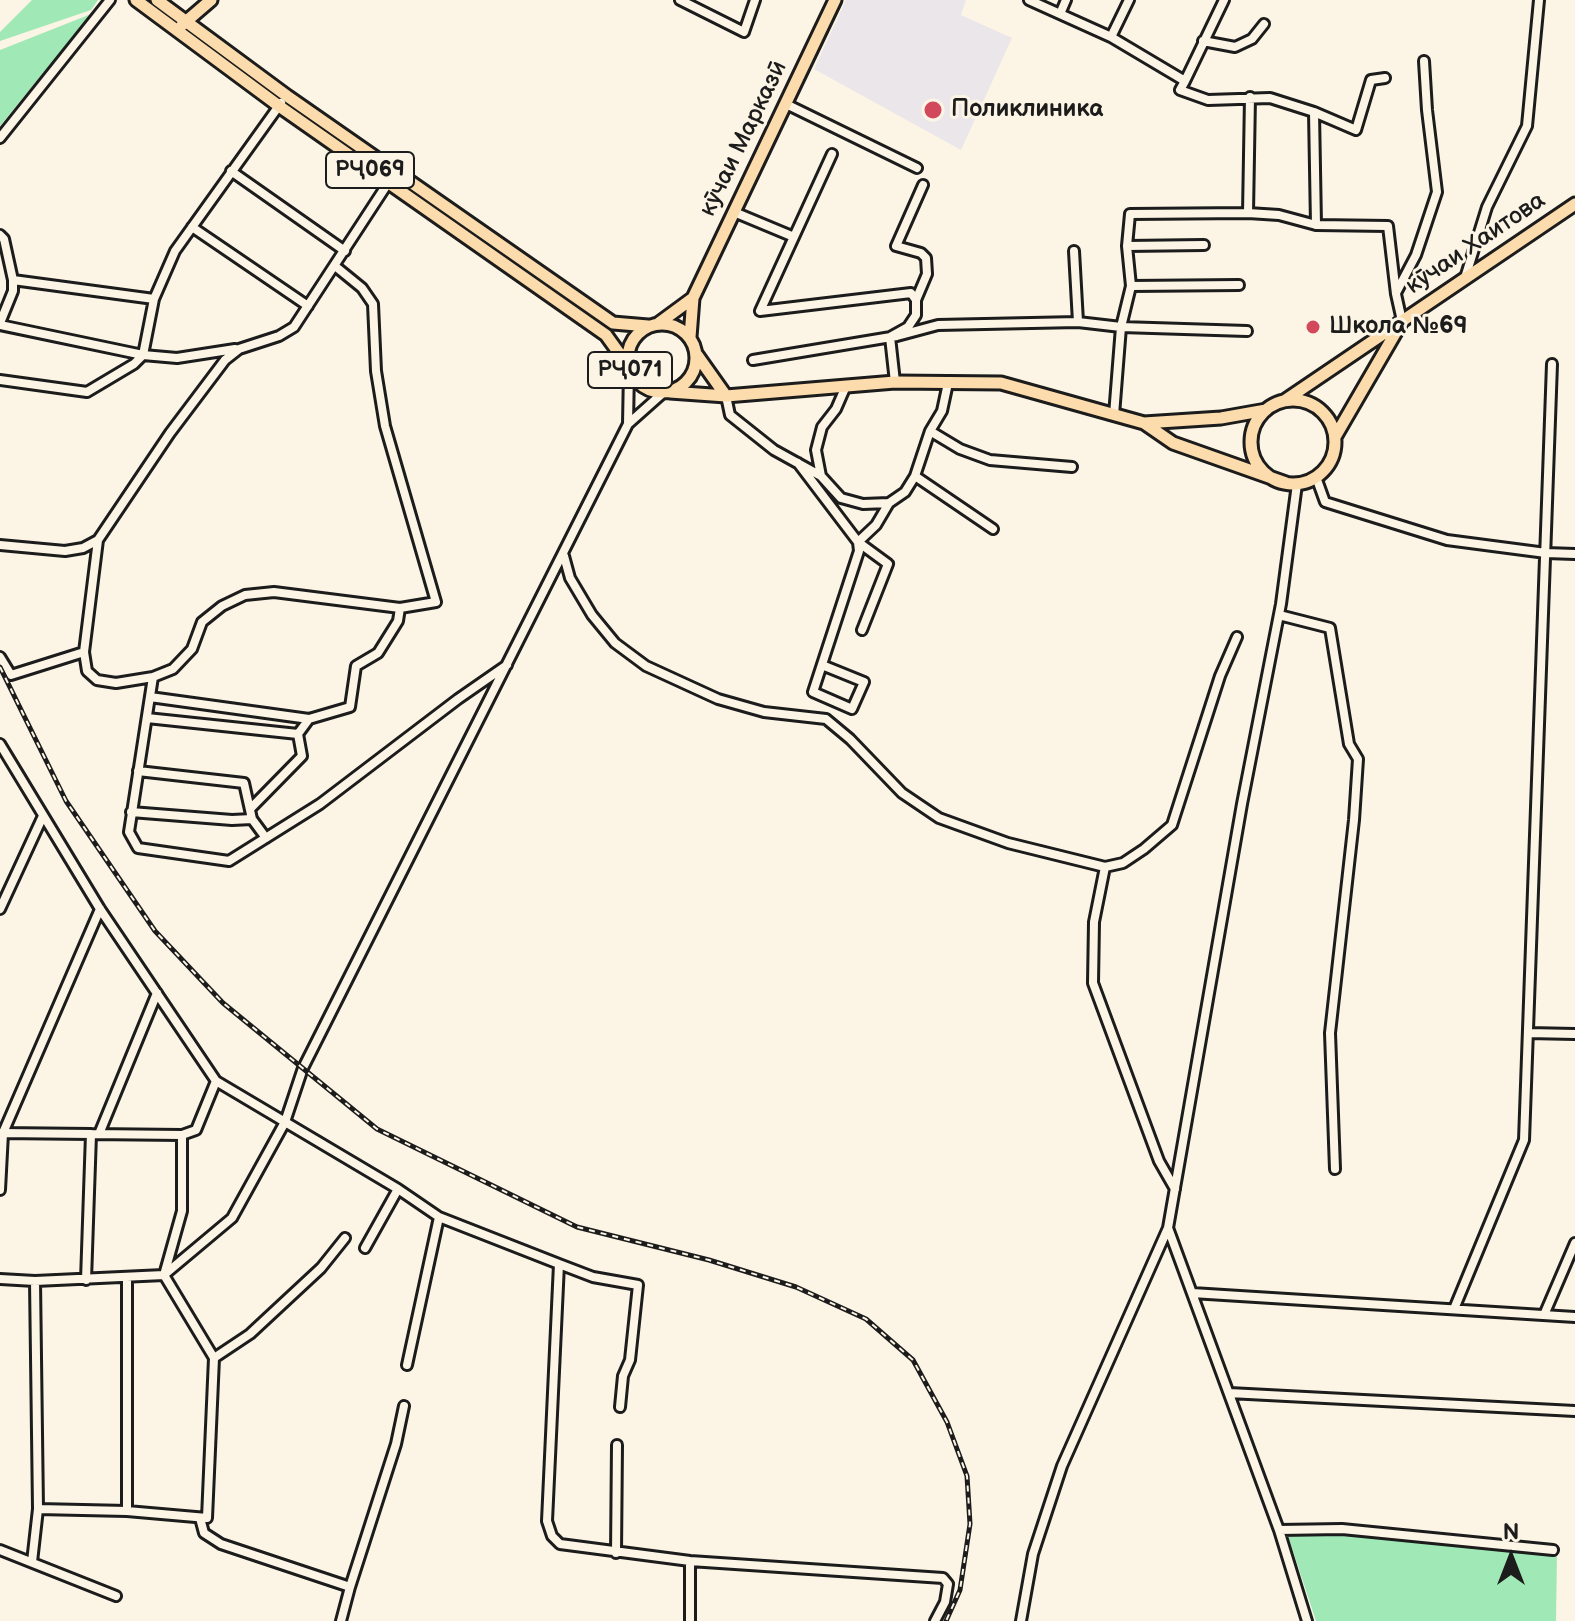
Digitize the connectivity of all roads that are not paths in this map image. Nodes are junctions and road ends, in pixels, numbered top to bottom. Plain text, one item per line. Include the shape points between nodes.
1 (110, 0) edge
2 (136, 0) edge
3 (157, 0) edge
4 (211, 0) edge
5 (680, 0) edge
6 (755, 0) edge
7 (835, 0) edge
8 (1029, 0) edge
9 (1066, 0) edge
10 (1129, 0) edge
11 (1224, 0) edge
12 (1539, 0) edge
13 (1060, 14) junction
14 (186, 21) junction
15 (1264, 24) dead end
16 (175, 30) junction
17 (1111, 37) junction
18 (1203, 41) junction
19 (1424, 61) dead end
20 (1385, 78) dead end
21 (1185, 81) junction
22 (1250, 97) junction
23 (283, 101) junction
24 (786, 104) junction
25 (1314, 112) junction
26 (0, 138) edge
27 (832, 154) dead end
28 (917, 168) dead end
29 (231, 171) junction
30 (392, 178) junction
31 (923, 185) dead end
32 (1575, 204) edge
33 (734, 212) junction
34 (1248, 213) junction
35 (1316, 225) junction
36 (192, 227) junction
37 (0, 235) edge
38 (794, 237) junction
39 (1204, 245) dead end
40 (1127, 246) junction
41 (345, 251) junction
42 (1074, 251) dead end
43 (335, 266) junction
44 (1465, 278) junction
45 (13, 280) junction
46 (1239, 285) dead end
47 (1131, 286) junction
48 (1396, 294) junction
49 (693, 298) junction
50 (154, 299) junction
51 (916, 300) junction
52 (308, 306) junction
53 (1402, 321) junction
54 (1078, 322) junction
55 (0, 324) edge
56 (654, 325) junction
57 (1121, 327) junction
58 (1247, 331) dead end
59 (690, 337) junction
60 (890, 337) junction
61 (239, 349) junction
62 (143, 355) junction
63 (697, 355) junction
64 (753, 360) dead end
65 (1552, 364) dead end
66 (629, 368) junction
67 (0, 380) edge
68 (895, 382) junction
69 (948, 383) junction
70 (846, 386) junction
71 (667, 392) junction
72 (726, 396) junction
73 (1284, 401) junction
74 (1267, 409) junction
75 (1114, 415) junction
76 (1144, 423) junction
77 (628, 424) junction
78 (930, 431) junction
79 (1335, 437) junction
80 (798, 463) junction
81 (1072, 467) dead end
82 (821, 476) junction
83 (915, 476) junction
84 (1316, 477) junction
85 (1291, 484) junction
86 (889, 503) junction
87 (993, 529) dead end
88 (98, 540) junction
89 (858, 542) junction
90 (0, 545) edge
91 (1546, 553) junction
92 (1575, 554) edge
93 (564, 555) junction
94 (400, 608) junction
95 (1279, 615) junction
96 (862, 630) dead end
97 (1237, 637) dead end
98 (84, 652) junction
99 (0, 657) edge
100 (508, 664) junction
101 (822, 665) junction
102 (153, 677) junction
103 (150, 697) junction
104 (147, 718) junction
105 (309, 719) junction
106 (298, 734) junction
107 (0, 744) edge
108 (138, 771) junction
109 (131, 812) junction
110 (251, 814) junction
111 (43, 816) junction
112 (266, 838) junction
113 (1105, 867) junction
114 (0, 876) edge
115 (12, 881) junction
116 (0, 909) edge
117 (100, 909) junction
118 (157, 993) junction
119 (1528, 1033) junction
120 (1575, 1034) edge
121 (216, 1081) junction
122 (285, 1122) junction
123 (2, 1133) edge
124 (95, 1134) junction
125 (182, 1135) junction
126 (1335, 1169) dead end
127 (398, 1189) junction
128 (0, 1190) edge
129 (1175, 1190) junction
130 (439, 1217) junction
131 (1168, 1228) junction
132 (345, 1238) dead end
133 (1575, 1243) edge
134 (365, 1248) dead end
135 (559, 1264) junction
136 (164, 1275) junction
137 (0, 1279) edge
138 (127, 1279) junction
139 (86, 1280) junction
140 (35, 1281) junction
141 (1192, 1293) junction
142 (1454, 1309) junction
143 (1544, 1315) junction
144 (1575, 1317) edge
145 (214, 1358) junction
146 (407, 1365) dead end
147 (1229, 1393) junction
148 (404, 1406) dead end
149 (620, 1407) dead end
150 (1575, 1411) edge
151 (617, 1445) dead end
152 (38, 1509) junction
153 (127, 1511) junction
154 (200, 1518) junction
155 (1279, 1530) junction
156 (0, 1550) edge
157 (1553, 1550) dead end
158 (616, 1553) junction
159 (690, 1561) junction
160 (32, 1562) junction
161 (350, 1587) junction
162 (116, 1596) dead end
163 (341, 1621) edge
164 (690, 1621) edge
165 (935, 1621) edge
166 (1021, 1621) edge
167 (1307, 1621) edge

1 - 26 street
2 - 16 main road, РҶ069
3 - 14 main road, РҶ069
4 - 14 main road
5 - 6 street via 744,32
7 - 24 main road, кӯчаи Марказӣ
8 - 13 street
9 - 13 street
10 - 17 street
11 - 18 street
12 - 44 street via 1527,126 1487,207
13 - 17 street
14 - 16 main road
14 - 23 main road, РҶ069
15 - 18 street via 1252,39 1235,47
16 - 23 main road, РҶ069
17 - 21 street
18 - 21 street
19 - 48 street via 1437,192 1416,255
20 - 25 street via 1371,80 1356,130
21 - 22 street via 1180,90 1208,100
22 - 25 street
22 - 34 street
23 - 29 street
23 - 30 main road, РҶ069
24 - 28 street
24 - 33 main road, кӯчаи Марказӣ
25 - 35 street
27 - 38 street
29 - 36 street
29 - 41 street
30 - 41 street
30 - 56 main road, РҶ069 via 613,323
30 - 66 main road, РҶ069 via 606,335
31 - 51 street via 896,246 926,258 927,274
32 - 44 main road, кӯчаи Хаитова
33 - 38 street
33 - 49 main road, кӯчаи Марказӣ
34 - 35 street
34 - 40 street via 1130,214
35 - 48 street via 1388,226
36 - 50 street
36 - 52 street
37 - 45 street
38 - 51 street via 760,311 911,293
39 - 40 street
40 - 47 street
41 - 43 street
42 - 54 street
43 - 52 street
43 - 94 street via 373,304 385,426 436,602
44 - 53 main road, кӯчаи Хаитова
45 - 50 street
45 - 55 street
46 - 47 street
47 - 57 street
48 - 53 street
49 - 56 main road
49 - 59 main road
50 - 62 street
51 - 60 street via 916,315 908,327
52 - 61 street via 294,327
53 - 73 main road, кӯчаи Хаитова
53 - 79 main road
54 - 57 street
54 - 60 street via 938,325
55 - 62 street
56 - 59 main road, РҶ071 via 681,329
56 - 66 main road, РҶ071 via 640,331 629,348
57 - 58 street
57 - 75 street
59 - 63 main road, РҶ071
60 - 64 street
60 - 68 street
61 - 62 street via 177,358
61 - 88 street via 170,433
62 - 67 street via 87,392
63 - 71 main road, РҶ071 via 687,382
63 - 72 main road
65 - 91 street
66 - 71 main road, РҶ071 via 643,387
66 - 77 street
68 - 69 main road
68 - 70 main road
69 - 75 main road via 1001,383
69 - 78 street via 942,411
70 - 72 main road
70 - 82 street via 822,427 816,450
71 - 72 main road
71 - 77 street
72 - 80 street via 730,415
73 - 74 main road, кӯчаи Хаитова
73 - 79 main road via 1298,400 1323,412
74 - 76 main road, кӯчаи Хаитова
74 - 85 main road via 1253,432 1255,459 1273,479
75 - 76 main road
76 - 85 main road via 1173,443
77 - 93 street
78 - 81 street via 990,460
78 - 83 street
79 - 84 main road via 1331,460
80 - 82 street
80 - 89 street
82 - 86 street via 841,498
83 - 86 street
83 - 87 street
84 - 85 main road
84 - 91 street via 1325,502 1447,540
85 - 95 street
86 - 89 street
88 - 90 street via 65,551
88 - 98 street
89 - 96 street via 888,564
89 - 101 street
91 - 92 street
91 - 119 street
93 - 100 street
93 - 113 street via 570,578 592,615 615,643 646,666 718,699 764,712 826,719 902,793 939,818 1008,843
94 - 102 street via 274,592 245,595 202,622 192,649 173,669
94 - 105 street via 378,653 356,666 350,707
95 - 126 street via 1330,628 1349,744 1358,759 1330,1033
95 - 129 street
97 - 113 street via 1172,825 1123,863
98 - 99 street via 11,675
98 - 102 street via 87,671 97,680 116,683
100 - 112 street
100 - 122 street via 303,1068
101 - 101 street via 813,692 852,709 864,682
102 - 103 street
103 - 104 street
103 - 105 street
104 - 106 street
104 - 108 street
105 - 106 street
106 - 110 street via 302,756
107 - 111 street
108 - 109 street
108 - 110 street via 244,783
109 - 110 street via 232,820
109 - 112 street via 129,832 138,848 229,861
110 - 112 street
111 - 115 street
111 - 117 street
113 - 129 street via 1094,922 1093,983 1159,1161
114 - 115 street
115 - 116 street
117 - 118 street
117 - 123 street
118 - 121 street
118 - 124 street
119 - 120 street
119 - 142 street via 1524,1140
121 - 122 street
121 - 125 street via 196,1130
122 - 127 street
122 - 136 street via 232,1218
123 - 124 street
123 - 128 street
124 - 125 street
124 - 139 street
125 - 136 street via 182,1211
127 - 130 street
127 - 134 street
129 - 131 street
130 - 135 street
130 - 146 street
131 - 141 street
131 - 166 street via 1062,1466 1033,1554
132 - 145 street via 321,1268 250,1334
133 - 143 street
135 - 149 street via 638,1285
135 - 158 street via 547,1521 560,1544
136 - 138 street
136 - 145 street
137 - 140 street
138 - 139 street
138 - 153 street
139 - 140 street
140 - 152 street
141 - 142 street
141 - 147 street
142 - 143 street
143 - 144 street
145 - 154 street via 207,1518
147 - 150 street
147 - 155 street
148 - 161 street
151 - 158 street
152 - 153 street
152 - 160 street
153 - 154 street
154 - 161 street via 204,1533 221,1544
155 - 157 street via 1342,1529
155 - 167 street
156 - 160 street
158 - 159 street
159 - 164 street
159 - 165 street via 943,1578 948,1584 945,1602
160 - 162 street
161 - 163 street

